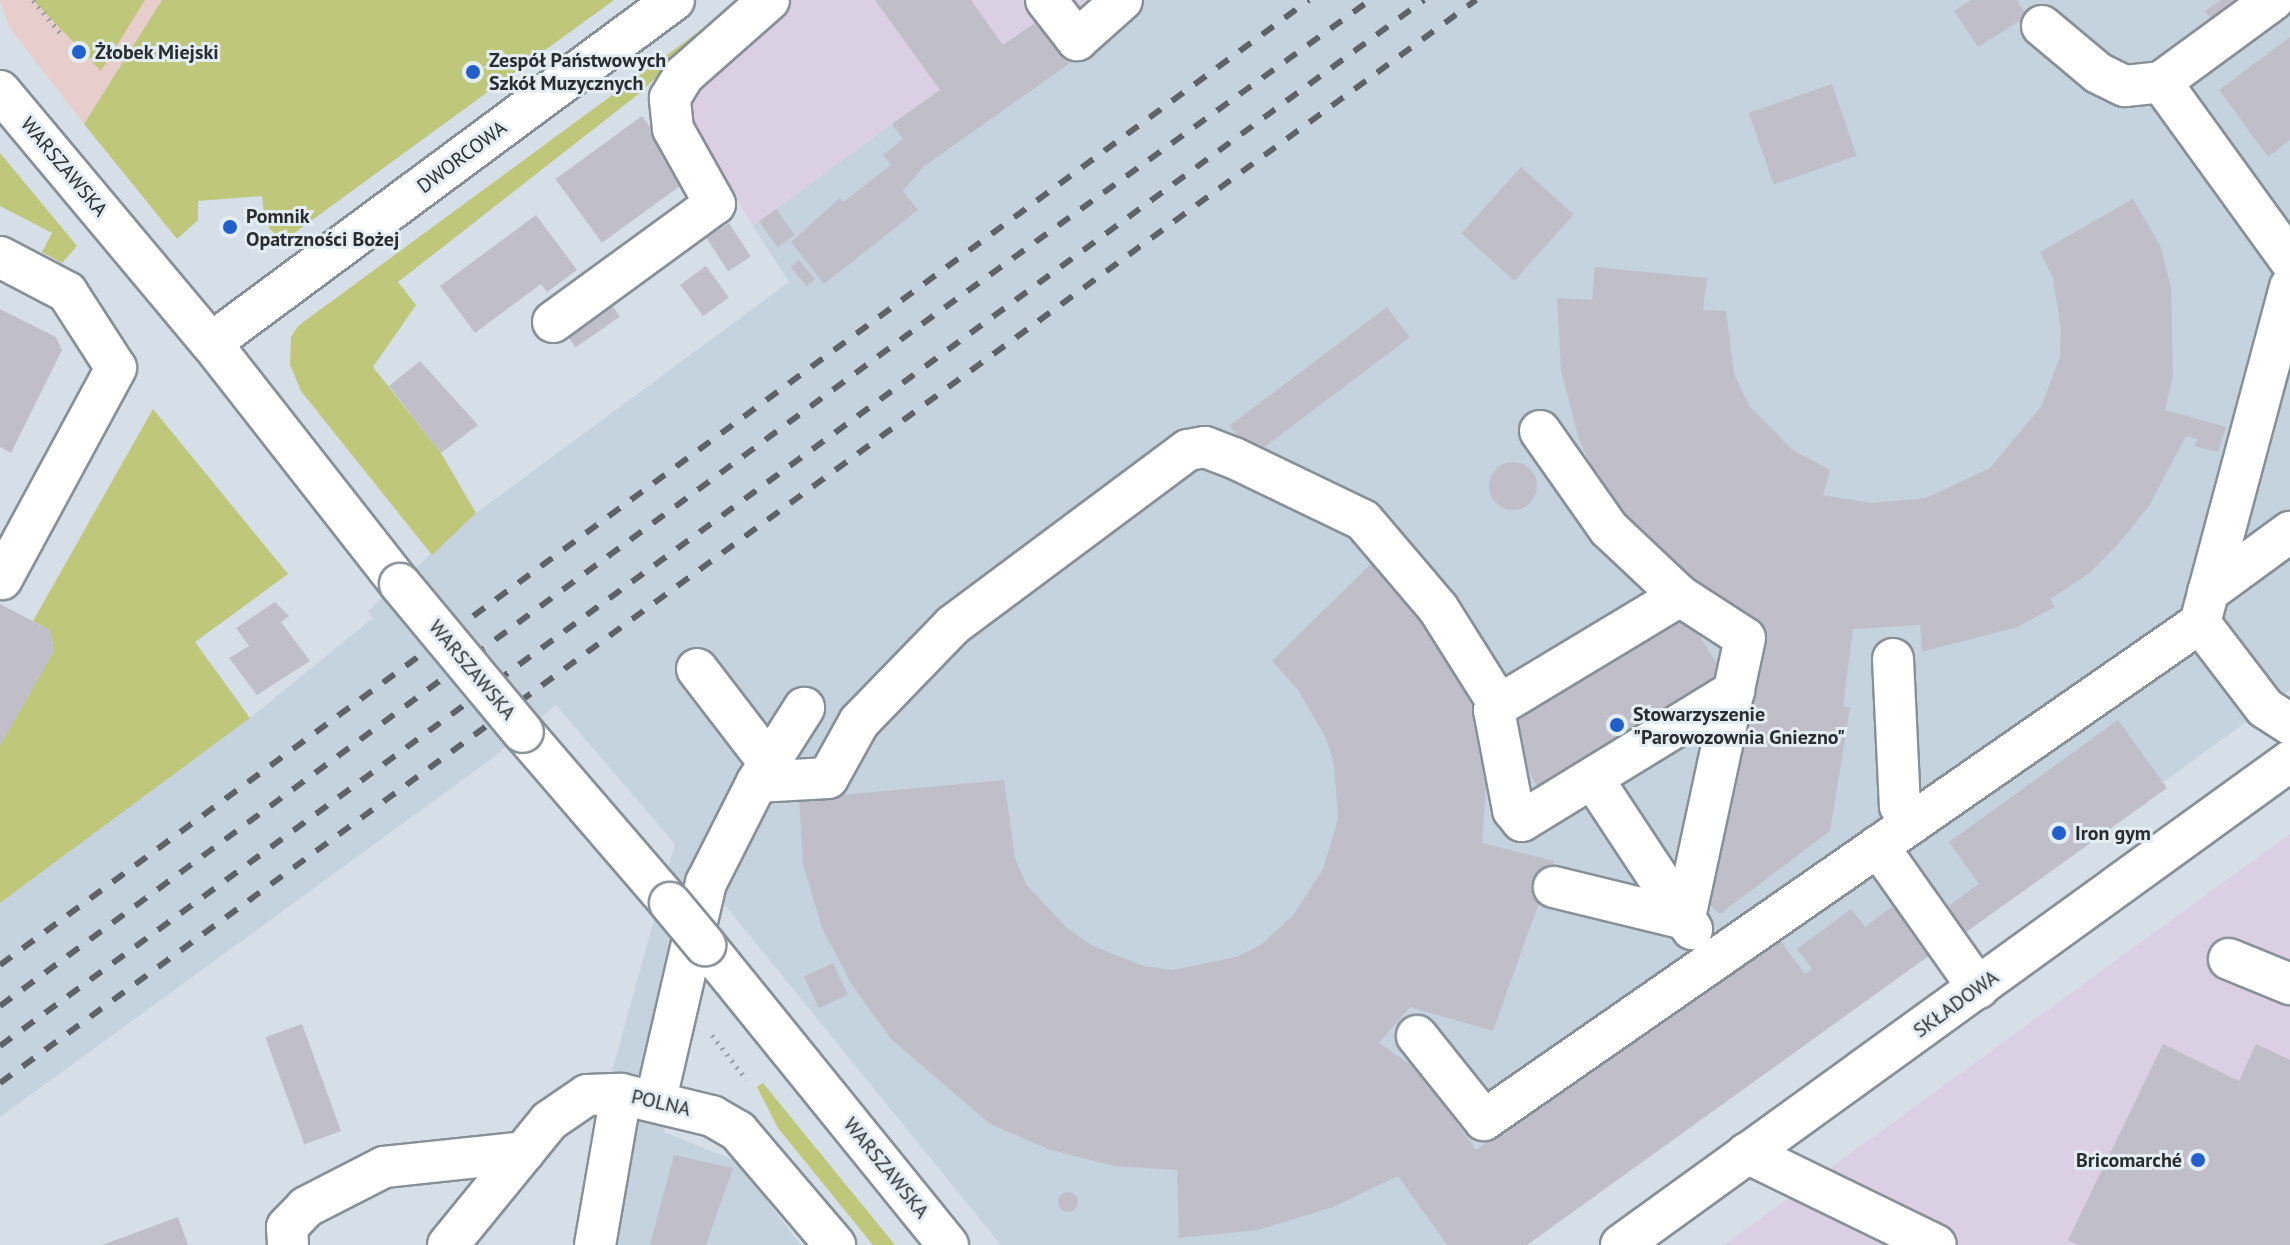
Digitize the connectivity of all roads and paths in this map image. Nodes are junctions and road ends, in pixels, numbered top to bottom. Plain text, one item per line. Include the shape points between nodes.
1 (33, 0) edge
2 (674, 0) edge
3 (769, 0) edge
4 (1046, 0) edge
5 (1122, 0) edge
6 (2273, 0) edge
7 (2042, 26) dead end
8 (62, 35) dead end
9 (2161, 82) junction
10 (0, 91) edge
11 (0, 257) edge
12 (2290, 260) edge
13 (2290, 287) edge
14 (553, 322) dead end
15 (211, 343) junction
16 (1540, 431) dead end
17 (2290, 532) edge
18 (2, 579) edge
19 (1680, 596) junction
20 (2204, 607) junction
21 (1893, 659) dead end
22 (697, 669) dead end
23 (1734, 691) junction
24 (1499, 705) junction
25 (804, 708) dead end
26 (2290, 724) edge
27 (2290, 761) edge
28 (763, 773) junction
29 (1593, 779) junction
30 (1913, 822) junction
31 (1878, 846) junction
32 (1554, 887) dead end
33 (1685, 919) junction
34 (2229, 959) dead end
35 (1713, 961) junction
36 (2290, 984) edge
37 (1978, 988) junction
38 (702, 1022) dead end
39 (1417, 1036) dead end
40 (746, 1079) dead end
41 (639, 1096) junction
42 (524, 1152) junction
43 (1747, 1153) junction
44 (1873, 1232) edge
45 (288, 1245) edge
46 (448, 1245) edge
47 (595, 1245) edge
48 (835, 1245) edge
49 (948, 1245) edge
50 (1621, 1245) edge
51 (1936, 1245) edge

1 - 8 path
2 - 15 street, DWORCOWA
3 - 14 street via 684,75 670,98 673,129 715,204
4 - 5 street via 1077,40
6 - 9 street
7 - 9 street via 2098,73 2125,86
9 - 12 street
10 - 15 street, WARSZAWSKA
11 - 18 street via 67,292 116,368
13 - 20 street
15 - 49 street, WARSZAWSKA, bridge via 400,584 705,945
16 - 19 street via 1609,529
17 - 20 street
19 - 23 street via 1745,638
19 - 24 street
20 - 26 street via 2265,708
20 - 30 street
21 - 30 street via 1900,806
22 - 28 street
23 - 29 street
23 - 33 street
24 - 28 street via 1438,608 1363,520 1205,447 1188,450 953,625 859,722 828,778
24 - 29 street via 1494,710 1513,810 1522,821
25 - 28 street
27 - 37 street, SKŁADOWA
28 - 41 street via 706,883
29 - 33 street
30 - 31 street
31 - 35 street
31 - 37 street
32 - 33 street
33 - 35 street
34 - 36 street
35 - 39 street via 1484,1120
37 - 43 street, SKŁADOWA
38 - 40 path
41 - 42 street, POLNA via 587,1095 570,1104
41 - 47 street
41 - 48 street, POLNA via 712,1116 738,1131
42 - 45 street via 384,1167 306,1207 287,1227
42 - 46 street, POLNA
43 - 44 street
43 - 50 street, SKŁADOWA
44 - 51 street

